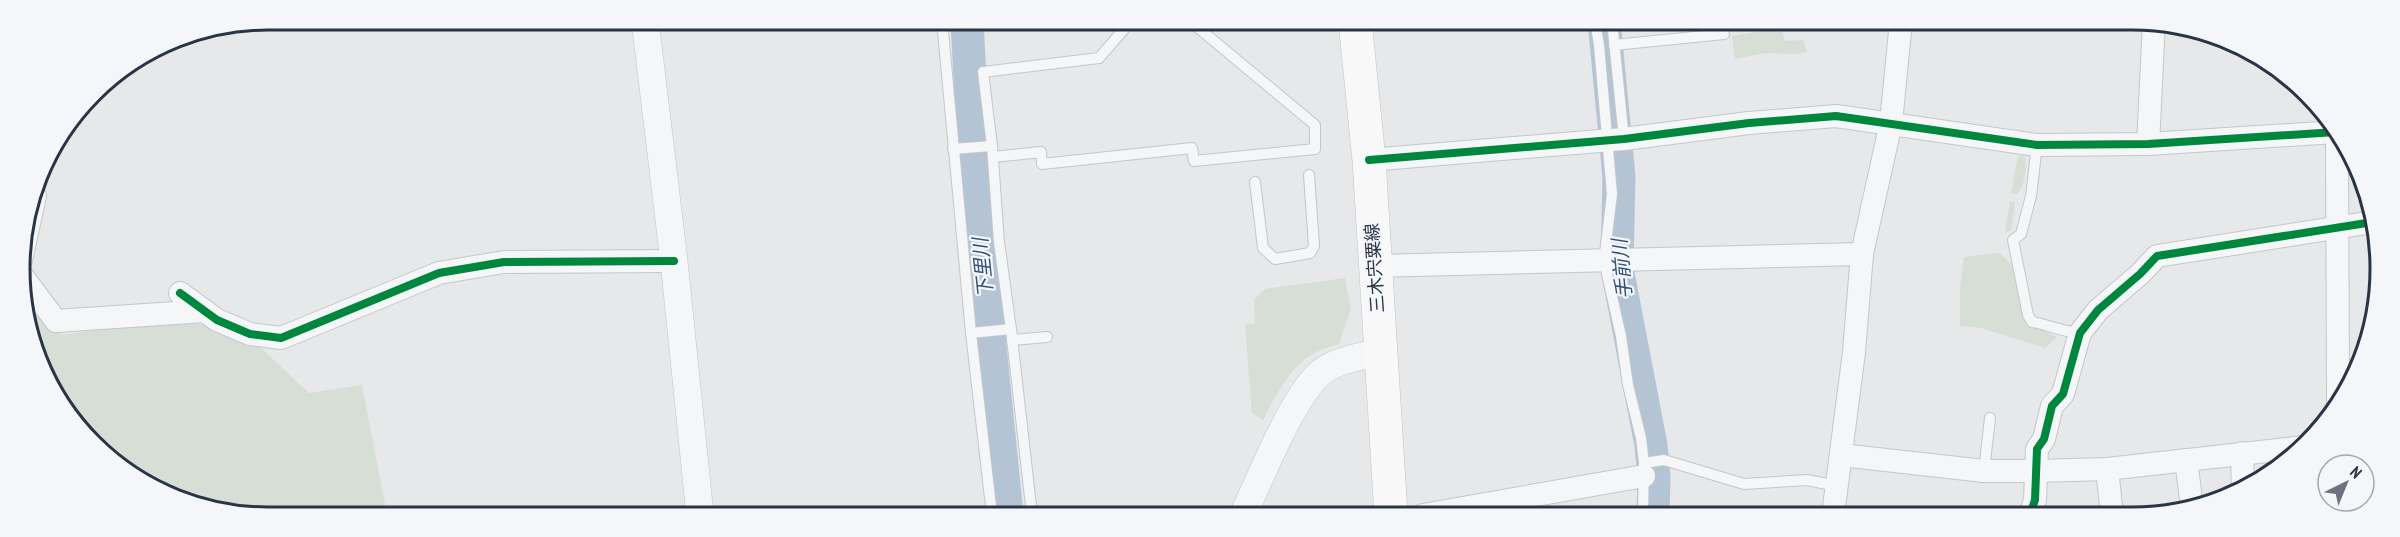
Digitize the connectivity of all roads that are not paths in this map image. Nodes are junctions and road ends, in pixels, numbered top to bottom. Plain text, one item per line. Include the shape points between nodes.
1 (646, 30) edge
2 (943, 30) edge
3 (1124, 30) edge
4 (1202, 30) edge
5 (1356, 30) edge
6 (1596, 30) edge
7 (1613, 30) edge
8 (1900, 30) edge
9 (2154, 31) edge
10 (1724, 34) dead end
11 (1614, 45) junction
12 (1891, 123) junction
13 (2328, 134) edge
14 (1615, 139) junction
15 (2148, 144) junction
16 (2037, 145) junction
17 (992, 146) junction
18 (2337, 147) edge
19 (953, 149) junction
20 (993, 157) junction
21 (1369, 160) junction
22 (1309, 175) dead end
23 (1255, 182) dead end
24 (2365, 223) edge
25 (2336, 227) junction
26 (1862, 254) junction
27 (674, 261) junction
28 (1614, 261) junction
29 (1375, 266) junction
30 (31, 288) edge
31 (180, 293) dead end
32 (205, 311) junction
33 (971, 333) junction
34 (2080, 333) junction
35 (1012, 334) junction
36 (1047, 337) dead end
37 (1382, 351) junction
38 (2338, 388) edge
39 (1990, 418) dead end
40 (2288, 449) edge
41 (2242, 453) junction
42 (1841, 455) junction
43 (2186, 460) junction
44 (1644, 469) junction
45 (2108, 469) junction
46 (1984, 471) junction
47 (2037, 471) junction
48 (2243, 479) edge
49 (1838, 486) junction
50 (2191, 499) edge
51 (699, 507) edge
52 (991, 507) edge
53 (1031, 507) edge
54 (1247, 507) edge
55 (1391, 507) edge
56 (1461, 507) edge
57 (1643, 507) edge
58 (1834, 507) edge
59 (2033, 507) edge
60 (2111, 507) edge

1 - 27 street
2 - 19 lane
3 - 17 lane via 1099,58 983,72
4 - 20 lane via 1315,126 1315,149 1194,161 1192,148 1042,164 1041,152
5 - 21 main road, 三木宍粟線
6 - 14 lane
7 - 11 lane
8 - 12 street
9 - 15 street
10 - 11 lane
11 - 14 lane
12 - 14 street via 1836,116
12 - 16 street
12 - 26 street
13 - 15 street
14 - 21 street
14 - 28 lane
15 - 16 street
16 - 34 lane via 2031,196 2020,234 2013,240 2028,315 2032,322 2062,332
17 - 19 lane
17 - 20 lane
18 - 25 street
19 - 33 lane
20 - 35 lane via 999,242
21 - 29 main road, 三木宍粟線
22 - 23 lane via 1314,246 1310,254 1275,260 1263,249
24 - 25 street
25 - 34 street via 2157,256 2098,310
25 - 38 street
26 - 28 street
26 - 42 street
27 - 32 street via 504,262 439,273 281,338 250,334
27 - 51 street
28 - 29 street
28 - 44 lane
29 - 37 main road, 三木宍粟線
30 - 32 street via 57,321
31 - 32 street
33 - 35 lane
33 - 52 lane
34 - 47 street via 2063,394 2052,406 2044,439 2037,449
35 - 36 lane
35 - 53 lane
37 - 54 street via 1343,362 1318,375 1295,408
37 - 55 main road, 三木宍粟線
39 - 46 lane
40 - 41 street
41 - 43 street
41 - 48 street
42 - 46 street
42 - 49 street
43 - 45 street
43 - 50 street
44 - 49 lane via 1664,460 1744,484 1807,480
44 - 56 street
44 - 57 lane
45 - 47 street
45 - 60 street
46 - 47 street
47 - 59 street
49 - 58 street

